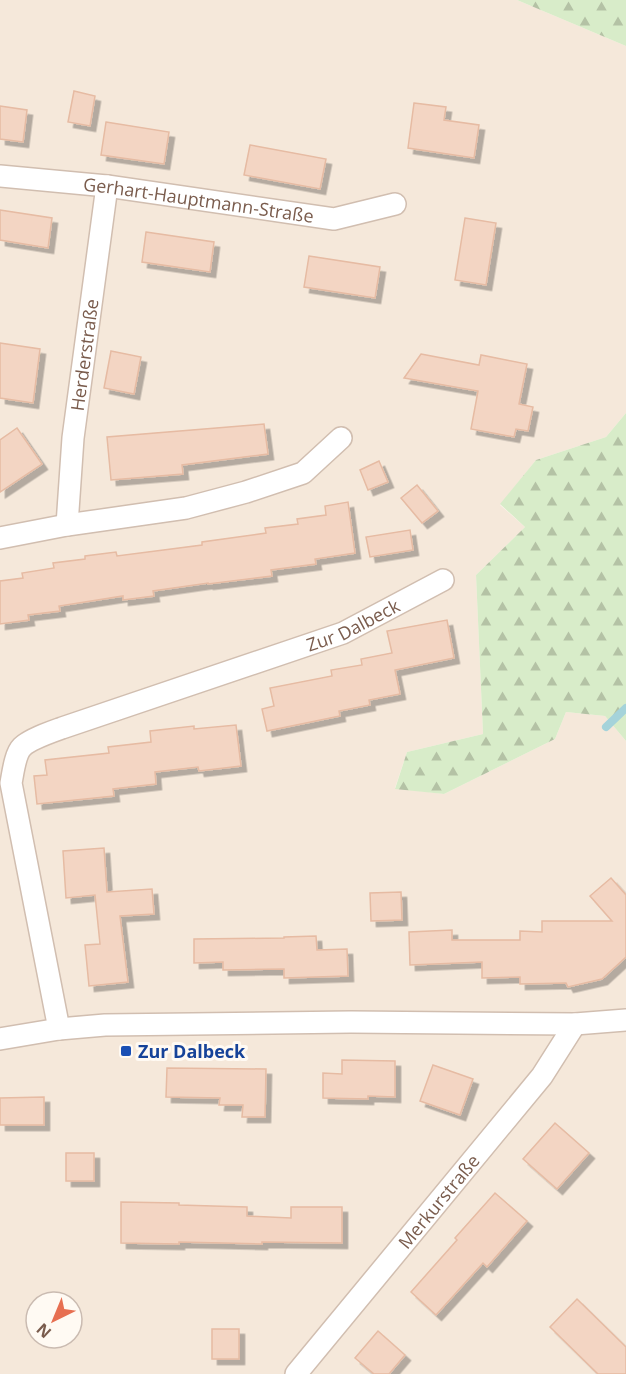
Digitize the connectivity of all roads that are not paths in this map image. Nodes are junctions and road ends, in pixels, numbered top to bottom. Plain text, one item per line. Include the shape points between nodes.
1 (0, 176) edge
2 (107, 186) junction
3 (395, 204) dead end
4 (341, 438) dead end
5 (67, 525) junction
6 (0, 538) edge
7 (443, 580) dead end
8 (626, 1020) edge
9 (575, 1023) junction
10 (59, 1029) junction
11 (0, 1039) edge
12 (296, 1374) edge

1 - 2 street, Gerhart-Hauptmann-Straße
2 - 3 street, Gerhart-Hauptmann-Straße via 334,219
2 - 5 street, Herderstraße via 73,438
4 - 5 street via 303,473 246,492 186,508
5 - 6 street
7 - 10 street, Zur Dalbeck via 343,633 62,728 22,747 11,783
8 - 9 street
9 - 10 street via 351,1022
9 - 12 street, Merkurstraße via 542,1076
10 - 11 street

